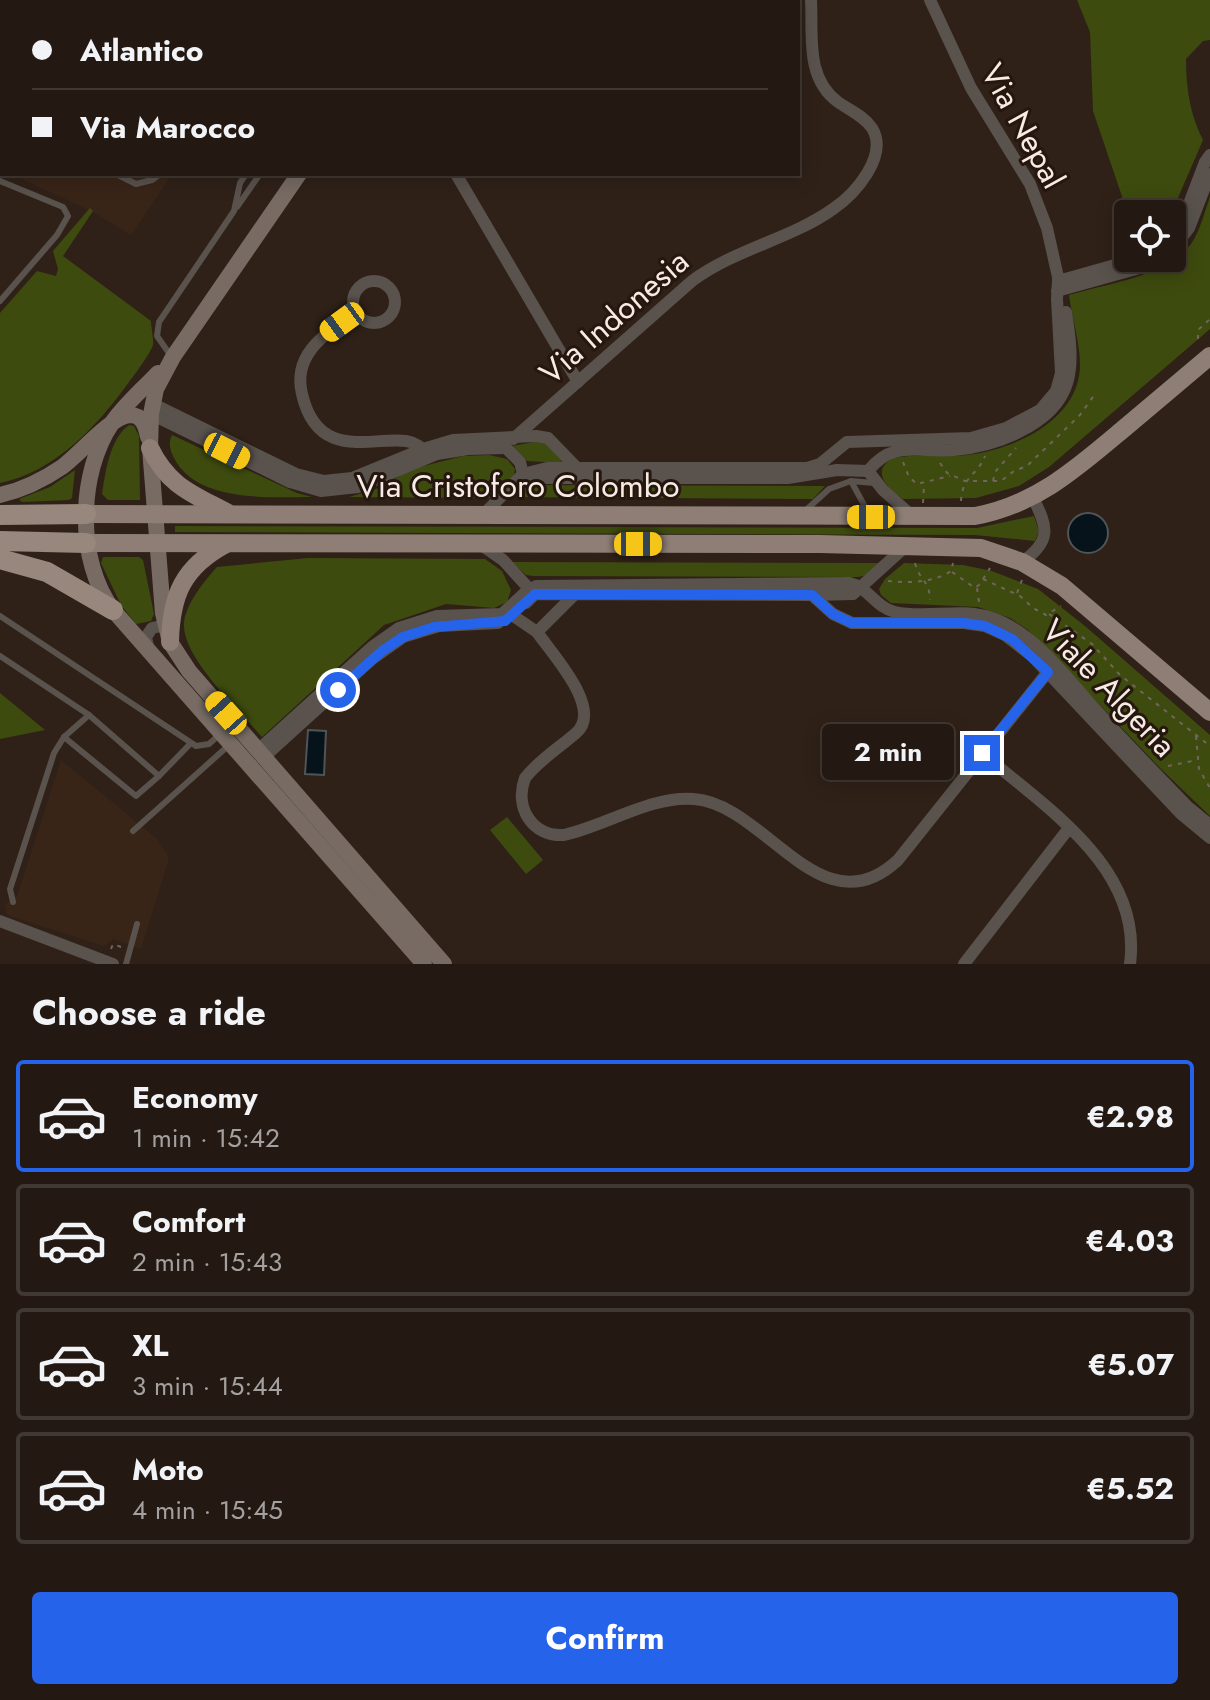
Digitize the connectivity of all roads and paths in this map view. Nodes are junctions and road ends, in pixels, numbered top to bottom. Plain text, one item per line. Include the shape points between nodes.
1 (811, 0) edge
2 (930, 0) edge
3 (1210, 155) edge
4 (1210, 174) edge
5 (120, 176) edge
6 (157, 176) edge
7 (245, 176) edge
8 (259, 176) edge
9 (298, 176) edge
10 (457, 176) edge
11 (0, 181) edge
12 (234, 211) junction
13 (1186, 211) edge
14 (1186, 232) edge
15 (1114, 270) edge
16 (1059, 287) junction
17 (0, 301) edge
18 (356, 312) dead end
19 (1210, 319) edge
20 (1198, 339) dead end
21 (1210, 356) edge
22 (173, 357) junction
23 (578, 382) junction
24 (1095, 394) dead end
25 (152, 409) junction
26 (112, 422) junction
27 (1000, 436) junction
28 (876, 440) junction
29 (1018, 442) dead end
30 (510, 443) junction
31 (150, 448) junction
32 (985, 450) dead end
33 (424, 453) junction
34 (885, 455) junction
35 (902, 458) dead end
36 (938, 459) dead end
37 (868, 471) junction
38 (577, 473) junction
39 (759, 473) junction
40 (523, 474) junction
41 (955, 476) junction
42 (851, 481) junction
43 (965, 481) junction
44 (993, 483) junction
45 (877, 484) junction
46 (924, 484) junction
47 (0, 495) edge
48 (1033, 498) junction
49 (962, 504) dead end
50 (918, 510) junction
51 (86, 514) junction
52 (0, 515) edge
53 (155, 515) junction
54 (230, 515) junction
55 (483, 515) junction
56 (795, 516) junction
57 (871, 517) junction
58 (0, 541) edge
59 (157, 542) junction
60 (86, 543) junction
61 (228, 543) junction
62 (480, 544) junction
63 (911, 552) junction
64 (0, 559) edge
65 (953, 559) dead end
66 (993, 563) dead end
67 (1022, 568) junction
68 (951, 571) junction
69 (883, 579) dead end
70 (983, 579) junction
71 (925, 580) junction
72 (977, 587) junction
73 (861, 588) junction
74 (574, 589) junction
75 (775, 590) junction
76 (532, 592) junction
77 (1016, 594) junction
78 (812, 595) junction
79 (1065, 602) dead end
80 (930, 606) dead end
81 (980, 607) dead end
82 (113, 610) junction
83 (510, 613) junction
84 (1049, 614) junction
85 (0, 616) edge
86 (890, 617) junction
87 (537, 632) junction
88 (168, 634) junction
89 (148, 647) junction
90 (0, 656) edge
91 (1051, 668) junction
92 (1210, 712) edge
93 (89, 715) junction
94 (1196, 735) junction
95 (64, 737) junction
96 (191, 743) junction
97 (221, 743) junction
98 (1210, 746) edge
99 (982, 753) junction
100 (261, 754) junction
101 (1198, 760) junction
102 (1163, 768) dead end
103 (159, 776) junction
104 (1210, 788) edge
105 (1210, 825) edge
106 (1069, 828) junction
107 (133, 831) dead end
108 (1210, 838) edge
109 (13, 902) dead end
110 (0, 921) edge
111 (137, 924) dead end
112 (126, 944) dead end
113 (112, 949) dead end
114 (113, 964) edge
115 (126, 964) edge
116 (424, 964) edge
117 (444, 964) edge
118 (964, 964) edge
119 (1130, 964) edge

1 - 23 street, Via Indonesia via 818,78 832,98 864,119 875,134 875,157 868,172 830,212 698,276
2 - 16 street, Via Nepal via 971,88 1034,193
3 - 13 street
4 - 14 street
5 - 6 lane via 136,184
7 - 12 lane
8 - 12 lane
9 - 22 main road
10 - 23 street
11 - 17 lane via 63,207 68,216
12 - 22 lane via 159,322 158,338
15 - 16 street
16 - 27 street, Via Nepal via 1072,352 1064,395 1044,418
18 - 33 street via 318,341 302,365 300,386 310,415 337,439 412,440
19 - 20 path via 1198,330
21 - 48 main road, Via Cristoforo Colombo via 1077,468
22 - 25 main road via 158,383
22 - 26 main road
23 - 30 street, Via Indonesia
24 - 44 path via 1027,466
25 - 31 main road
25 - 33 street via 290,482 325,491 358,487
26 - 31 main road via 139,418
26 - 47 main road via 56,471
26 - 51 main road via 93,468
27 - 28 street
27 - 34 street via 966,448 901,449
28 - 34 street
28 - 39 street via 847,442 811,468
29 - 44 path via 995,472
30 - 33 street
30 - 38 street via 548,438
30 - 40 street
31 - 53 main road
31 - 54 main road via 180,488
32 - 43 path via 982,463
34 - 37 street
35 - 46 path via 909,477
36 - 41 path
37 - 39 street via 795,478
37 - 45 street
38 - 39 street
38 - 40 street via 546,478
40 - 55 street
41 - 43 path
41 - 46 path
42 - 45 lane
42 - 56 lane via 829,489
42 - 57 lane
43 - 44 path
43 - 49 path
45 - 50 street
46 - 50 path
48 - 50 main road, Via Cristoforo Colombo via 975,516
48 - 67 street via 1044,520 1045,537
50 - 57 main road, Via Cristoforo Colombo
51 - 52 highway, Via Cristoforo Colombo
51 - 53 main road, Via Cristoforo Colombo
51 - 60 main road
53 - 54 main road, Via Cristoforo Colombo
53 - 59 main road
54 - 55 main road, Via Cristoforo Colombo
55 - 56 main road, Via Cristoforo Colombo
56 - 57 main road, Via Cristoforo Colombo
58 - 60 highway, Via Cristoforo Colombo
59 - 60 main road, Via Cristoforo Colombo
59 - 61 main road, Via Cristoforo Colombo
59 - 88 main road
60 - 82 main road
61 - 62 main road, Via Cristoforo Colombo
61 - 88 main road via 207,555 184,580
62 - 63 main road, Via Cristoforo Colombo
62 - 76 street
63 - 67 main road, Via Cristoforo Colombo via 981,548
63 - 71 path
63 - 73 street
64 - 82 highway via 47,572
65 - 68 path
66 - 70 path
67 - 77 path
67 - 92 main road, Via Cristoforo Colombo via 1071,592
68 - 71 path
68 - 72 path
69 - 71 path
70 - 72 path
70 - 77 path
71 - 80 path
72 - 81 path
73 - 75 street via 850,583
73 - 78 street via 847,595
73 - 86 street
74 - 75 street
74 - 76 street
74 - 87 street
75 - 78 street
76 - 83 street
77 - 84 path
78 - 86 street, Viale Algeria via 847,622
79 - 84 path
82 - 89 main road
83 - 87 street
83 - 100 street via 499,623 444,625 412,633 356,668
84 - 94 path via 1092,644 1120,675
85 - 96 lane
86 - 91 street, Viale Algeria via 964,618 1005,635
87 - 99 street via 579,693 585,711 581,728 532,769 522,786 528,819 551,835 664,802 700,799 734,814 818,874 856,881 879,874 898,860
88 - 89 street via 152,628 146,637
88 - 100 main road via 193,677
89 - 97 main road
90 - 93 lane
91 - 99 street
91 - 105 street, Viale Algeria
91 - 108 street, Viale Algeria via 1181,814
93 - 95 lane
93 - 103 lane
94 - 98 path
94 - 101 path
95 - 103 lane via 136,796
95 - 109 lane via 10,889
96 - 97 lane
96 - 103 lane
97 - 107 lane
97 - 116 main road
99 - 106 street
100 - 117 main road
101 - 102 path
101 - 104 path
106 - 118 street
106 - 119 street via 1103,865 1123,901 1131,930
110 - 114 street
111 - 115 lane
112 - 113 path via 124,949 113,944

